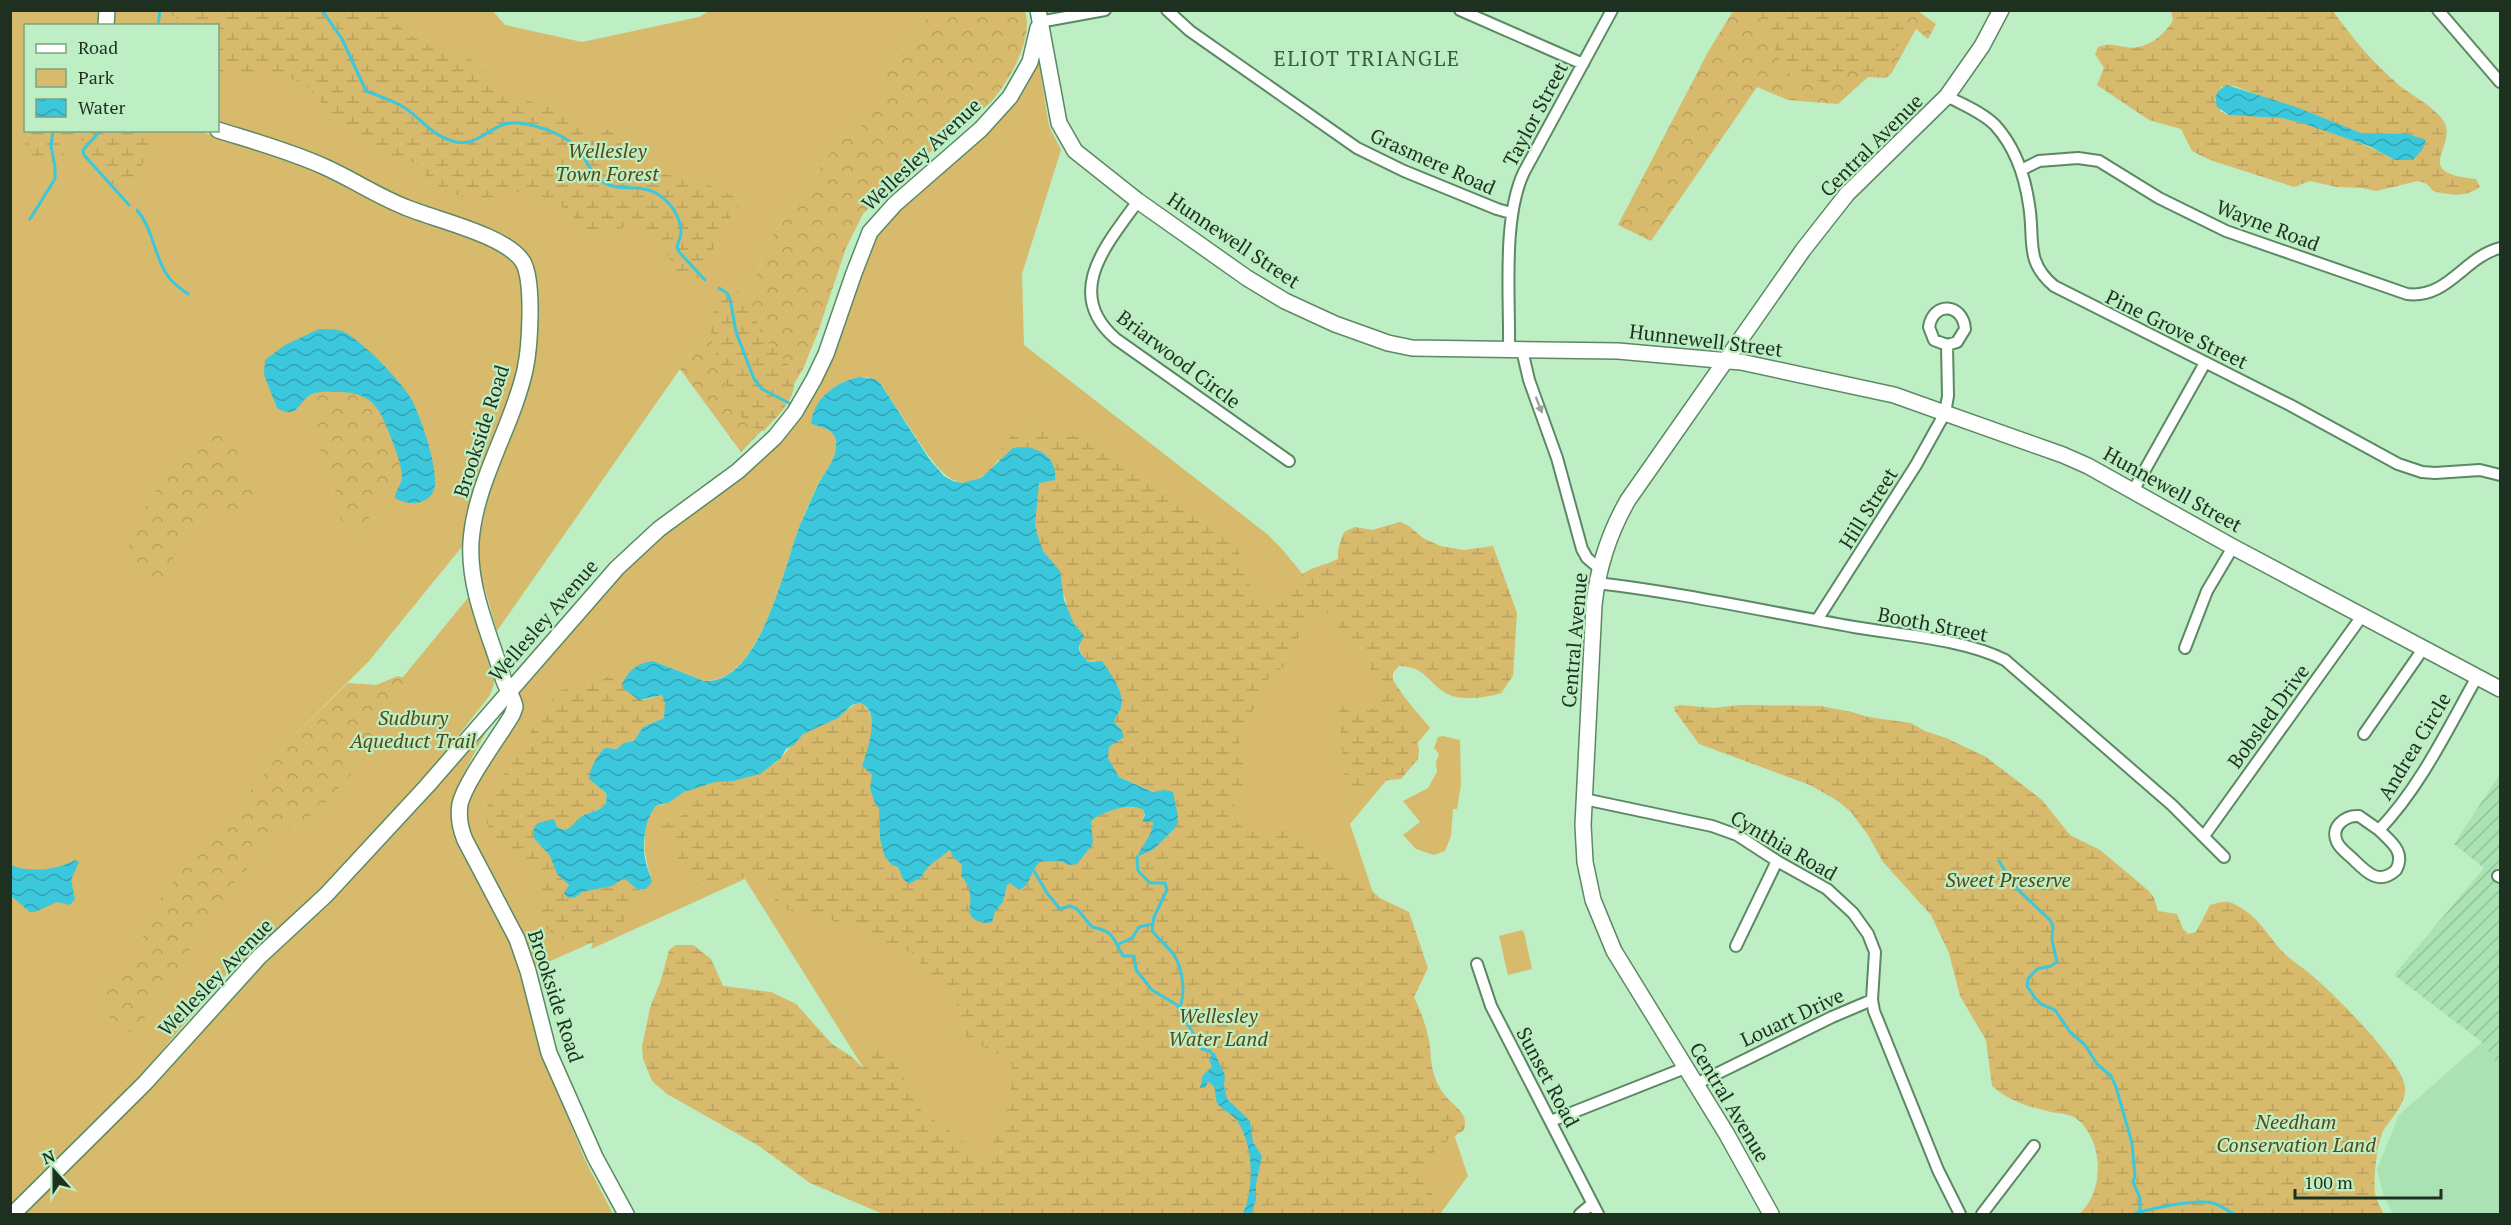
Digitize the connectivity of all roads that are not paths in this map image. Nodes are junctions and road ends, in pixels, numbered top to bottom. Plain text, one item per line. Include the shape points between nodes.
1 (1105, 10) edge
2 (1167, 10) edge
3 (1460, 10) edge
4 (1612, 10) edge
5 (2001, 10) edge
6 (2438, 10) edge
7 (1038, 16) edge
8 (1583, 64) junction
9 (2500, 82) edge
10 (1947, 96) junction
11 (219, 130) edge
12 (2021, 170) junction
13 (1138, 201) junction
14 (1511, 213) junction
15 (2500, 248) edge
16 (1947, 345) dead end
17 (1516, 350) junction
18 (1725, 360) junction
19 (2205, 363) junction
20 (1945, 413) junction
21 (1289, 461) dead end
22 (2500, 475) edge
23 (2133, 491) junction
24 (2233, 547) junction
25 (1598, 576) junction
26 (2362, 616) junction
27 (1817, 620) junction
28 (2185, 648) dead end
29 (2423, 649) junction
30 (2477, 677) junction
31 (2500, 689) edge
32 (508, 692) junction
33 (2364, 734) dead end
34 (1584, 799) junction
35 (2379, 830) junction
36 (2204, 836) junction
37 (2224, 857) dead end
38 (1777, 861) junction
39 (1736, 946) dead end
40 (1477, 964) dead end
41 (1872, 1000) junction
42 (1685, 1068) junction
43 (1696, 1084) junction
44 (1551, 1121) junction
45 (2034, 1146) dead end
46 (1592, 1204) junction
47 (13, 1215) edge
48 (626, 1215) edge
49 (1580, 1215) edge
50 (1598, 1215) edge
51 (1772, 1215) edge
52 (1960, 1215) edge
53 (1982, 1215) edge

1 - 7 street
2 - 14 street, Grasmere Road via 1190,31 1357,148
3 - 8 street
4 - 8 street, Taylor Street
5 - 10 main road, Central Avenue via 1982,46
6 - 9 street
7 - 13 main road, Hunnewell Street via 1064,135 1085,161
7 - 32 main road, Wellesley Avenue via 1030,62 1010,97 870,232 826,354 782,429 758,454 629,556
8 - 14 street, Taylor Street via 1521,179
10 - 12 street, Pine Grove Street via 1994,125
10 - 18 main road, Central Avenue via 1847,194
11 - 32 main road, Brookside Road via 309,160 400,205 497,241 515,252 524,265 529,287 525,366 482,492 471,544 478,595
12 - 15 street, Wayne Road via 2039,161 2099,161 2159,198 2218,227 2407,294 2427,294 2439,289 2481,256
12 - 19 street, Pine Grove Street via 2030,207 2035,264 2042,276 2081,301
13 - 17 main road, Hunnewell Street via 1265,290 1335,324 1412,348
13 - 21 street, Briarwood Circle via 1105,246 1095,267 1091,292 1101,324 1116,339
14 - 17 street, Taylor Street
16 - 20 street
17 - 18 main road, Hunnewell Street via 1618,351
17 -> 25 street, Taylor Street via 1557,458 1583,550
18 - 20 main road, Hunnewell Street via 1865,388
18 - 25 main road, Central Avenue via 1628,500 1610,536
19 - 22 street, Pine Grove Street via 2398,464 2429,473 2480,470
19 - 23 street
20 - 23 main road, Hunnewell Street via 2063,455
20 - 27 street, Hill Street
23 - 24 main road, Hunnewell Street
24 - 26 main road, Hunnewell Street
24 - 28 street via 2207,591
25 - 27 street, Booth Street
25 - 34 main road, Central Avenue
26 - 29 main road, Hunnewell Street
26 - 36 street, Bobsled Drive
27 - 36 street, Booth Street via 1978,649 2005,660
29 - 30 main road, Hunnewell Street
29 - 33 street
30 - 31 main road, Hunnewell Street
30 - 35 street, Andrea Circle via 2412,791
32 - 47 main road, Wellesley Avenue via 326,896 259,957 146,1083
32 - 48 main road, Brookside Road via 505,728 463,795 460,826 517,939 549,1053 595,1157
34 - 38 street, Cynthia Road via 1712,826 1737,835
34 - 42 main road, Central Avenue via 1585,862 1598,916 1614,951
35 - 35 street, Andrea Circle via 2365,818 2353,816 2340,822 2335,835 2340,848 2373,877 2383,878 2396,870 2400,857 2396,846
36 - 37 street, Booth Street
38 - 39 street
38 - 41 street, Cynthia Road via 1842,900 1868,934 1875,952
40 - 44 street, Sunset Road via 1491,1006
41 - 43 street, Louart Drive
41 - 52 street, Cynthia Road via 1938,1170
42 - 43 main road, Central Avenue
42 - 44 street
43 - 51 main road, Central Avenue
44 - 46 street, Sunset Road
45 - 53 street
46 - 49 street
46 - 50 street, Sunset Road

